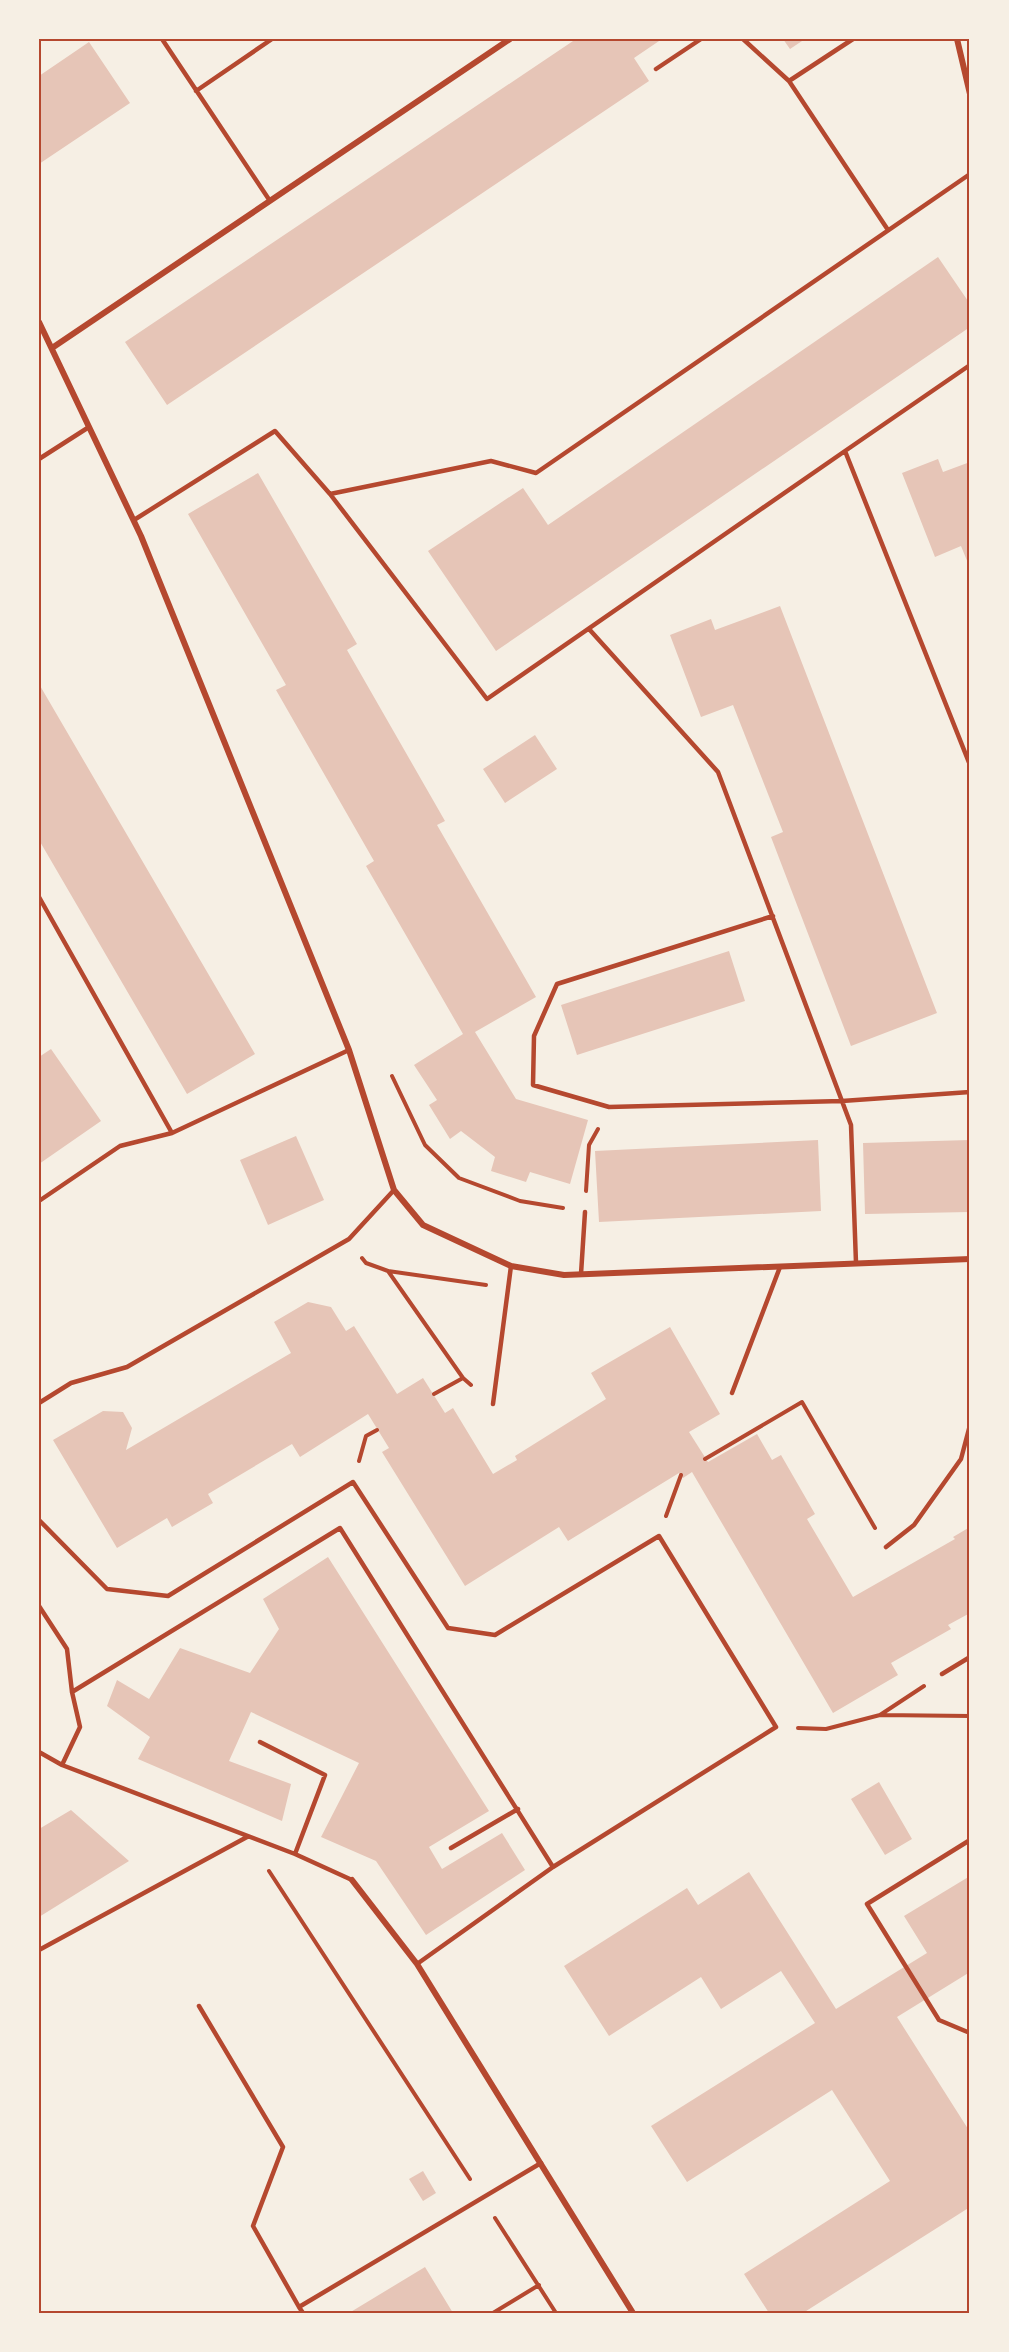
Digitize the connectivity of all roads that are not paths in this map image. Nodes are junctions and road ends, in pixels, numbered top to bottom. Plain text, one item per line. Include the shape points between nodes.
1 (162, 39) edge
2 (272, 39) edge
3 (510, 39) edge
4 (701, 39) edge
5 (743, 39) edge
6 (853, 39) edge
7 (957, 39) edge
8 (656, 69) dead end
9 (789, 81) junction
10 (196, 91) junction
11 (970, 94) edge
12 (970, 174) edge
13 (270, 201) junction
14 (888, 230) junction
15 (39, 322) edge
16 (52, 348) junction
17 (970, 365) edge
18 (89, 427) junction
19 (845, 451) junction
20 (39, 459) edge
21 (330, 494) junction
22 (134, 520) junction
23 (589, 629) junction
24 (970, 765) edge
25 (39, 897) edge
26 (773, 916) junction
27 (349, 1050) junction
28 (970, 1092) edge
29 (842, 1101) junction
30 (172, 1133) junction
31 (394, 1190) junction
32 (39, 1201) edge
33 (585, 1212) road end
34 (970, 1259) edge
35 (856, 1263) junction
36 (511, 1266) junction
37 (780, 1267) junction
38 (581, 1274) junction
39 (732, 1394) dead end
40 (39, 1403) edge
41 (493, 1404) road end
42 (970, 1425) edge
43 (39, 1520) edge
44 (886, 1547) road end
45 (39, 1606) edge
46 (970, 1657) edge
47 (942, 1674) road end
48 (72, 1692) junction
49 (260, 1742) dead end
50 (39, 1752) edge
51 (63, 1765) junction
52 (518, 1809) junction
53 (247, 1837) junction
54 (970, 1840) edge
55 (452, 1848) dead end
56 (295, 1854) junction
57 (553, 1867) junction
58 (352, 1880) joint
59 (39, 1950) edge
60 (417, 1964) junction
61 (199, 2006) dead end
62 (970, 2033) edge
63 (541, 2163) junction
64 (299, 2307) junction
65 (303, 2313) edge
66 (633, 2313) edge

1 - 10 lane
2 - 10 lane
3 - 13 street
4 - 8 lane
5 - 9 lane
6 - 9 lane
7 - 11 street
9 - 14 lane
10 - 13 lane
12 - 14 lane
13 - 16 street
14 - 21 lane via 536,473 491,462
15 - 16 street
16 - 18 street
17 - 19 lane
18 - 20 lane
18 - 22 street
19 - 23 lane
19 - 24 lane
21 - 22 lane via 275,431
21 - 23 lane via 487,699
22 - 27 street
23 - 26 lane via 718,772
25 - 30 lane
26 - 29 lane
26 - 29 lane via 557,984 534,1036 533,1085 609,1107
27 - 30 lane
27 - 31 street
28 - 29 lane
29 - 35 lane via 851,1125
30 - 32 lane via 120,1146
31 - 36 street via 423,1225
31 - 40 lane via 349,1239 127,1367 71,1383
33 - 38 lane
34 - 35 street
35 - 37 street
36 - 38 street
36 - 41 lane
37 - 38 street
37 - 39 lane
42 - 44 lane via 961,1459 914,1525
43 - 57 lane via 107,1589 168,1596 353,1482 448,1628 495,1635 659,1536 776,1727
45 - 48 lane via 67,1649
46 - 47 lane
48 - 51 lane via 80,1727
48 - 52 lane via 340,1528
49 - 56 lane via 325,1775
50 - 51 lane
51 - 53 lane
52 - 55 lane
52 - 57 lane
53 - 56 lane
53 - 59 lane
54 - 62 lane via 867,1904 939,2020
56 - 58 lane
57 - 60 lane
58 - 60 street
60 - 63 street
61 - 64 lane via 283,2147 253,2226
63 - 64 lane
63 - 66 street
64 - 65 lane

